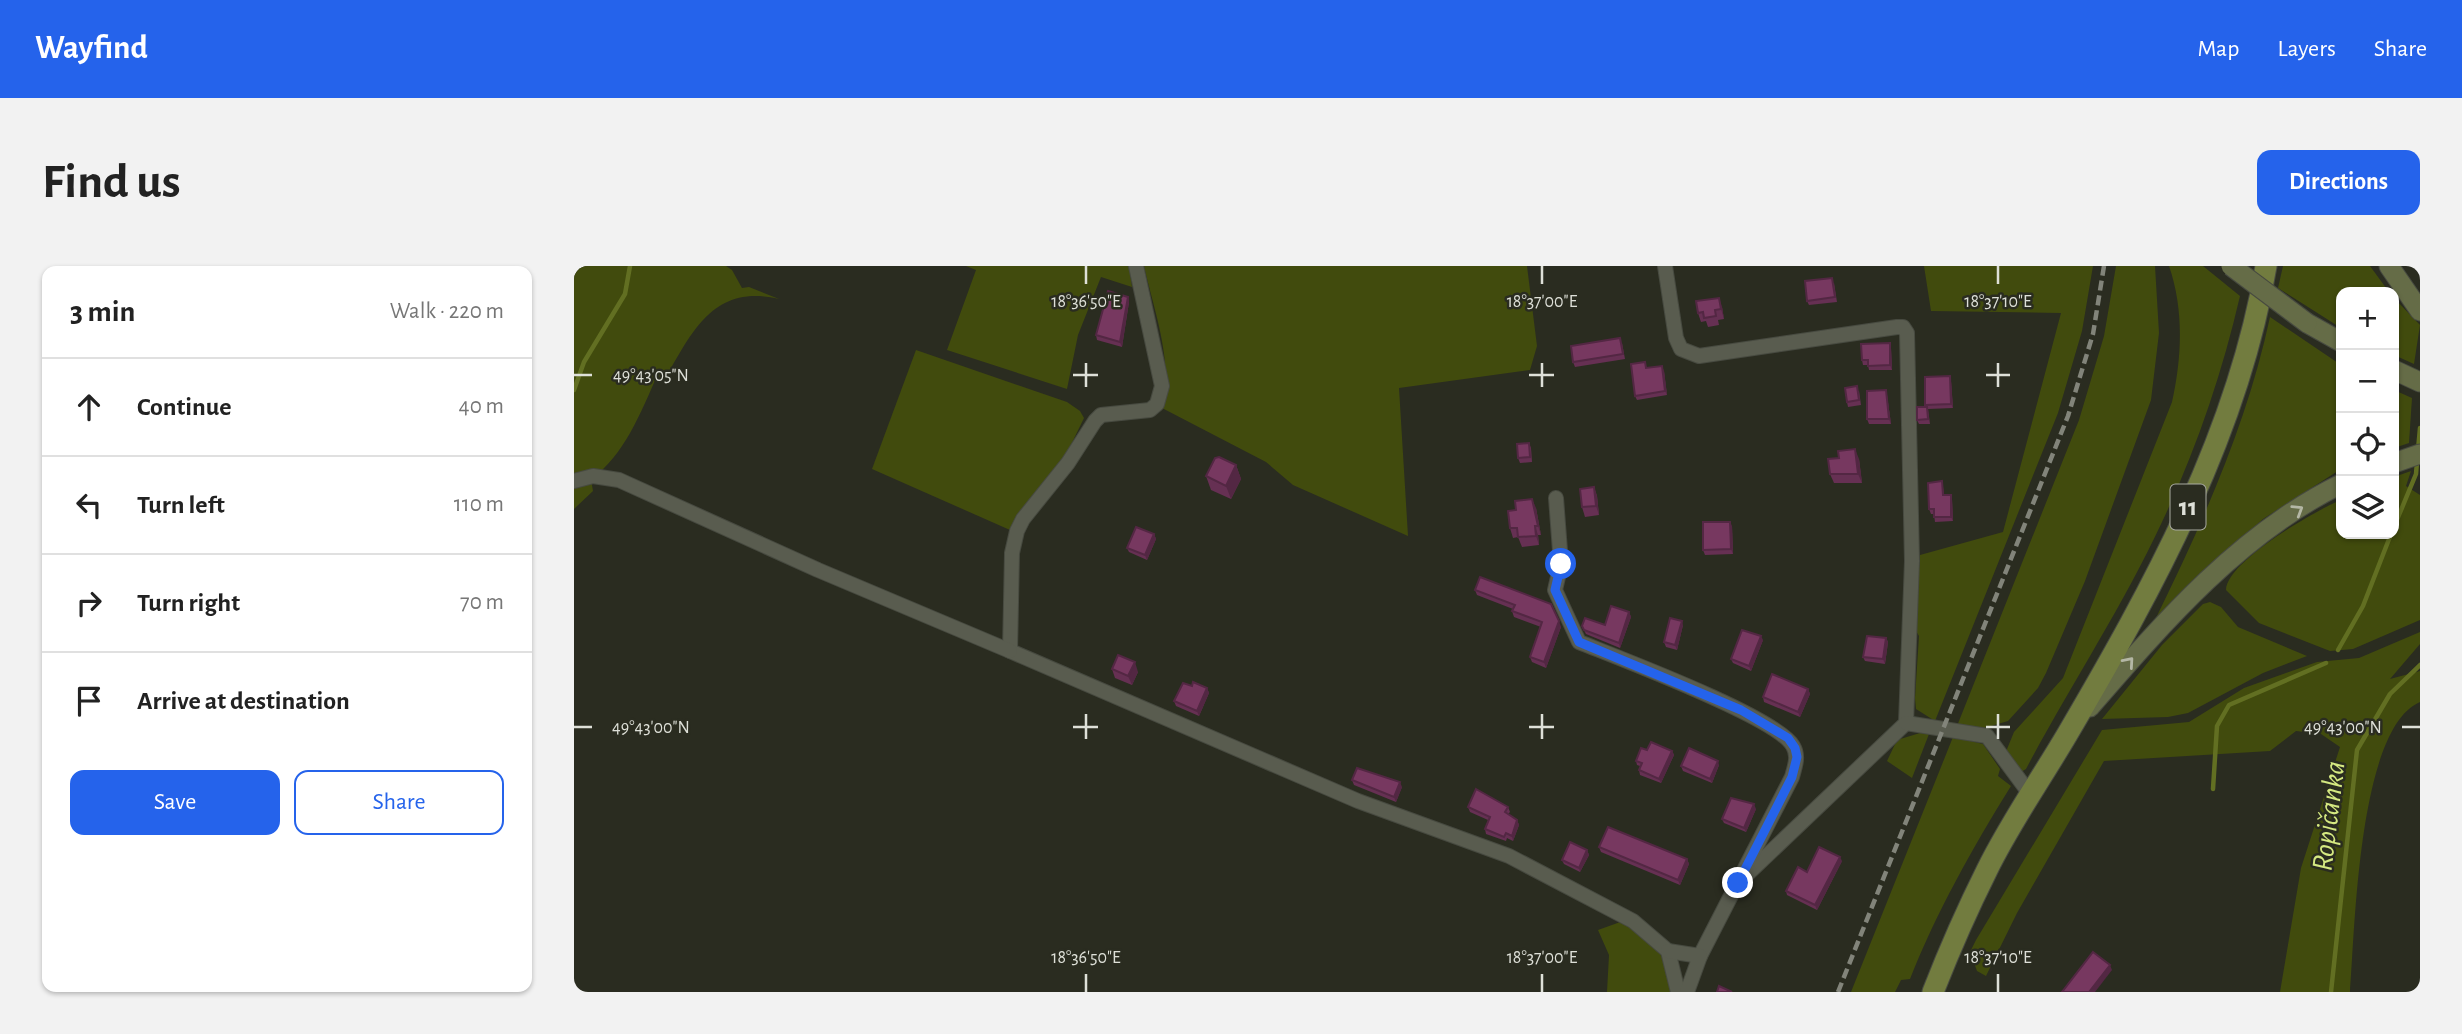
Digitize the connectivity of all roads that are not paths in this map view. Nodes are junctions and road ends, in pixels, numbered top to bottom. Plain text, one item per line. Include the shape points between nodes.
1 (1136, 266) edge
2 (1665, 266) edge
3 (2231, 266) edge
4 (2266, 266) edge
5 (2389, 266) edge
6 (2420, 311) edge
7 (2336, 339) edge
8 (2399, 372) edge
9 (2420, 382) edge
10 (2420, 454) edge
11 (2399, 461) edge
12 (574, 481) edge
13 (2336, 487) edge
14 (1556, 498) dead end
15 (1010, 651) junction
16 (1906, 723) junction
17 (2068, 732) junction
18 (2030, 794) junction
19 (1738, 883) junction
20 (1668, 951) junction
21 (1700, 956) junction
22 (1678, 992) edge
23 (1687, 992) edge
24 (1933, 992) edge

1 - 15 street via 1161,393 1150,410 1101,415 1023,519 1012,554
2 - 16 street via 1676,338 1681,349 1699,356 1897,327 1907,333 1912,561
3 - 7 main road, bridge
4 - 17 main road, 11 via 2224,424 2198,487
5 - 6 main road
8 - 9 main road
10 - 11 main road
12 - 15 street via 593,476 618,480
17 -> 13 main road via 2152,635 2207,582 2287,517
14 - 19 street via 1561,564 1555,590 1579,642 1741,710 1788,738 1795,748 1792,777
15 - 20 street via 1358,802 1509,856 1633,921
16 - 18 street via 1987,736
16 - 19 street
17 - 18 main road, 11
18 - 24 main road, 11 via 1987,869
19 - 21 street
20 - 21 street
20 - 22 street
21 - 23 street

